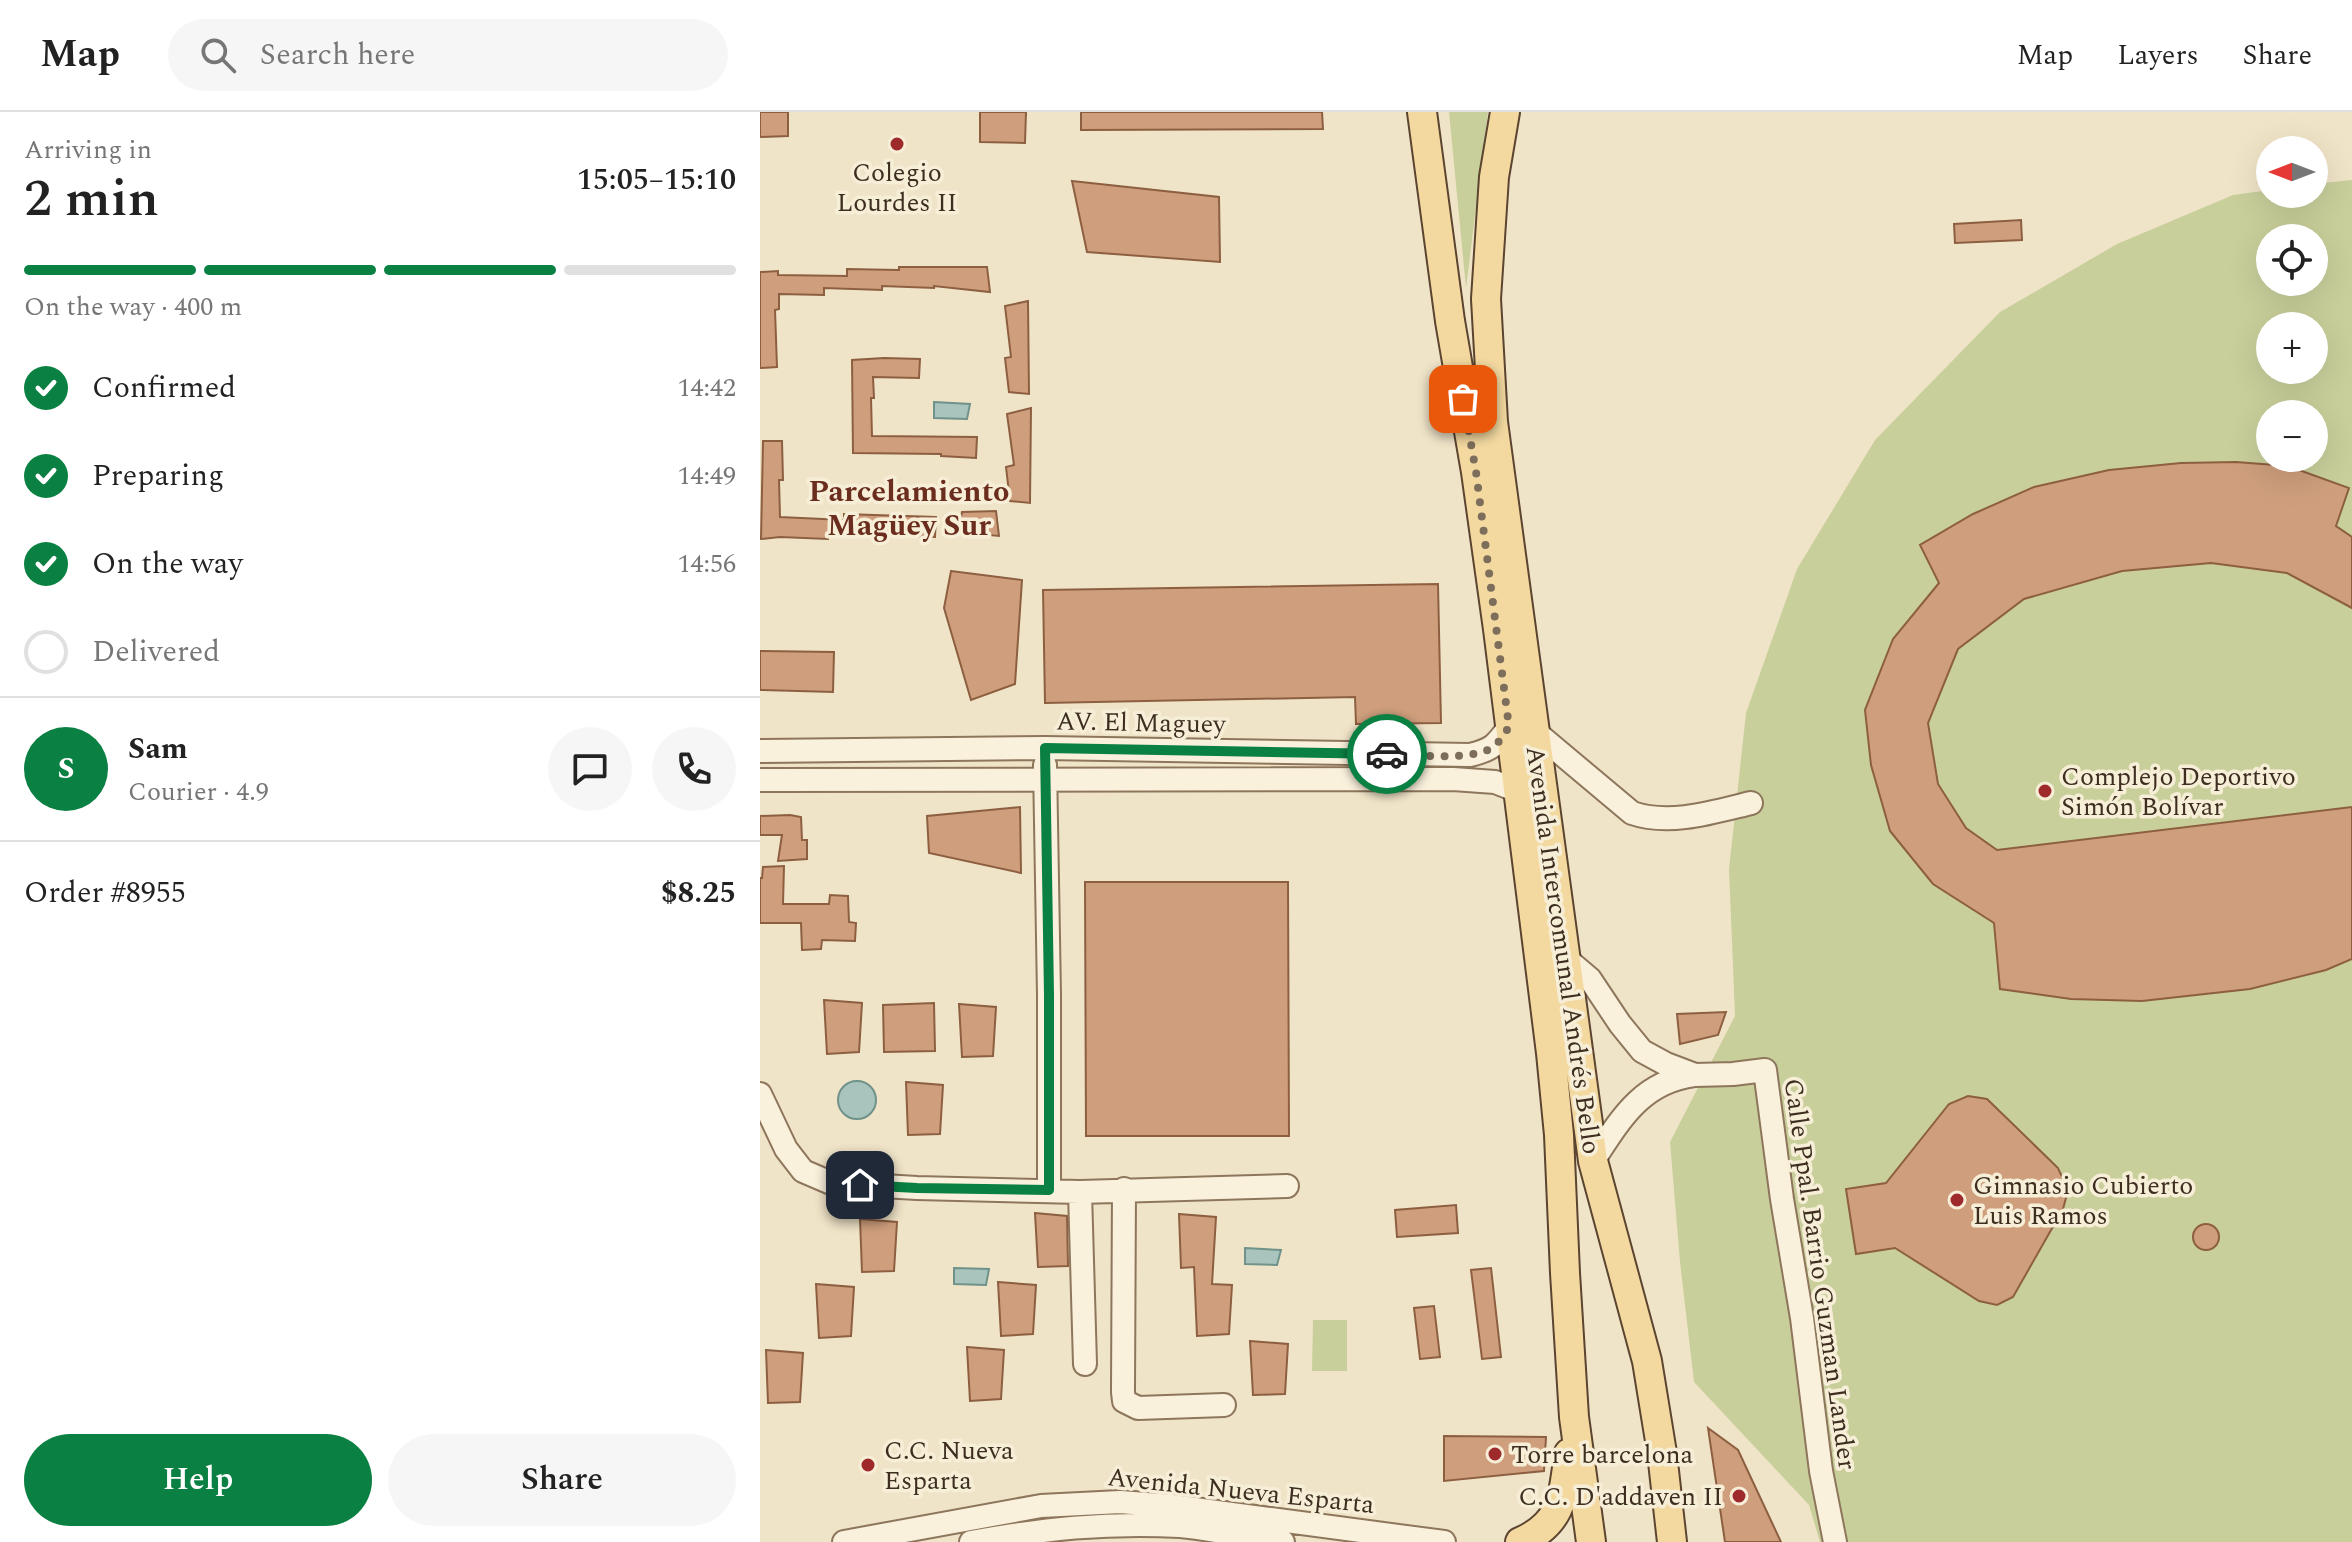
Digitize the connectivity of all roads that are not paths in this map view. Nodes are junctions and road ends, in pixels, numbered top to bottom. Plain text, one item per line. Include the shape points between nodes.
1 (1422, 112) edge
2 (1505, 112) edge
3 (1521, 729) junction
4 (1045, 748) junction
5 (760, 751) edge
6 (1046, 779) junction
7 (760, 780) edge
8 (1518, 791) junction
9 (1751, 803) dead end
10 (1564, 957) junction
11 (1695, 1075) junction
12 (760, 1094) edge
13 (1593, 1161) junction
14 (1287, 1186) dead end
15 (1124, 1189) junction
16 (1049, 1190) junction
17 (1080, 1192) junction
18 (1085, 1364) dead end
19 (1224, 1405) dead end
20 (1574, 1417) junction
21 (1666, 1535) edge
22 (844, 1542) edge
23 (971, 1542) edge
24 (1283, 1542) edge
25 (1444, 1542) edge
26 (1520, 1542) edge
27 (1591, 1542) edge
28 (1835, 1542) edge

1 - 3 main road, Avenida Intercomunal Andrés Bello via 1450,321
2 - 3 main road, Avenida Intercomunal Andrés Bello via 1494,177 1486,299
3 - 4 street, AV. El Maguey via 1485,752 1470,755
3 - 8 main road, Avenida Intercomunal Andrés Bello
3 - 9 street via 1632,813 1647,818 1712,813
3 - 10 main road, Avenida Intercomunal Andrés Bello
4 - 5 street, AV. El Maguey
4 - 6 street
6 - 7 street
6 - 8 street via 1453,779 1495,782
6 - 16 street via 1042,996
8 - 20 main road, Avenida Intercomunal Andrés Bello via 1558,1121
10 - 11 street, Calle Ppal. Barrio Guzman Lander via 1590,979 1642,1051
10 - 13 main road, Avenida Intercomunal Andrés Bello
11 - 13 street via 1672,1078 1651,1089 1620,1120
11 - 28 street, Calle Ppal. Barrio Guzman Lander via 1765,1070
12 - 16 street via 786,1149 803,1171 831,1183
13 - 21 main road, Avenida Intercomunal Andrés Bello via 1647,1361 1662,1453
14 - 15 street
15 - 17 street
15 - 19 street via 1124,1401 1138,1408
16 - 17 street
17 - 18 street
20 - 26 main road via 1563,1499 1550,1524
20 - 27 main road, Avenida Intercomunal Andrés Bello
22 - 25 street, Avenida Nueva Esparta via 1041,1506 1120,1502
23 - 24 street, Avenida Nueva Esparta via 1108,1524 1183,1526

